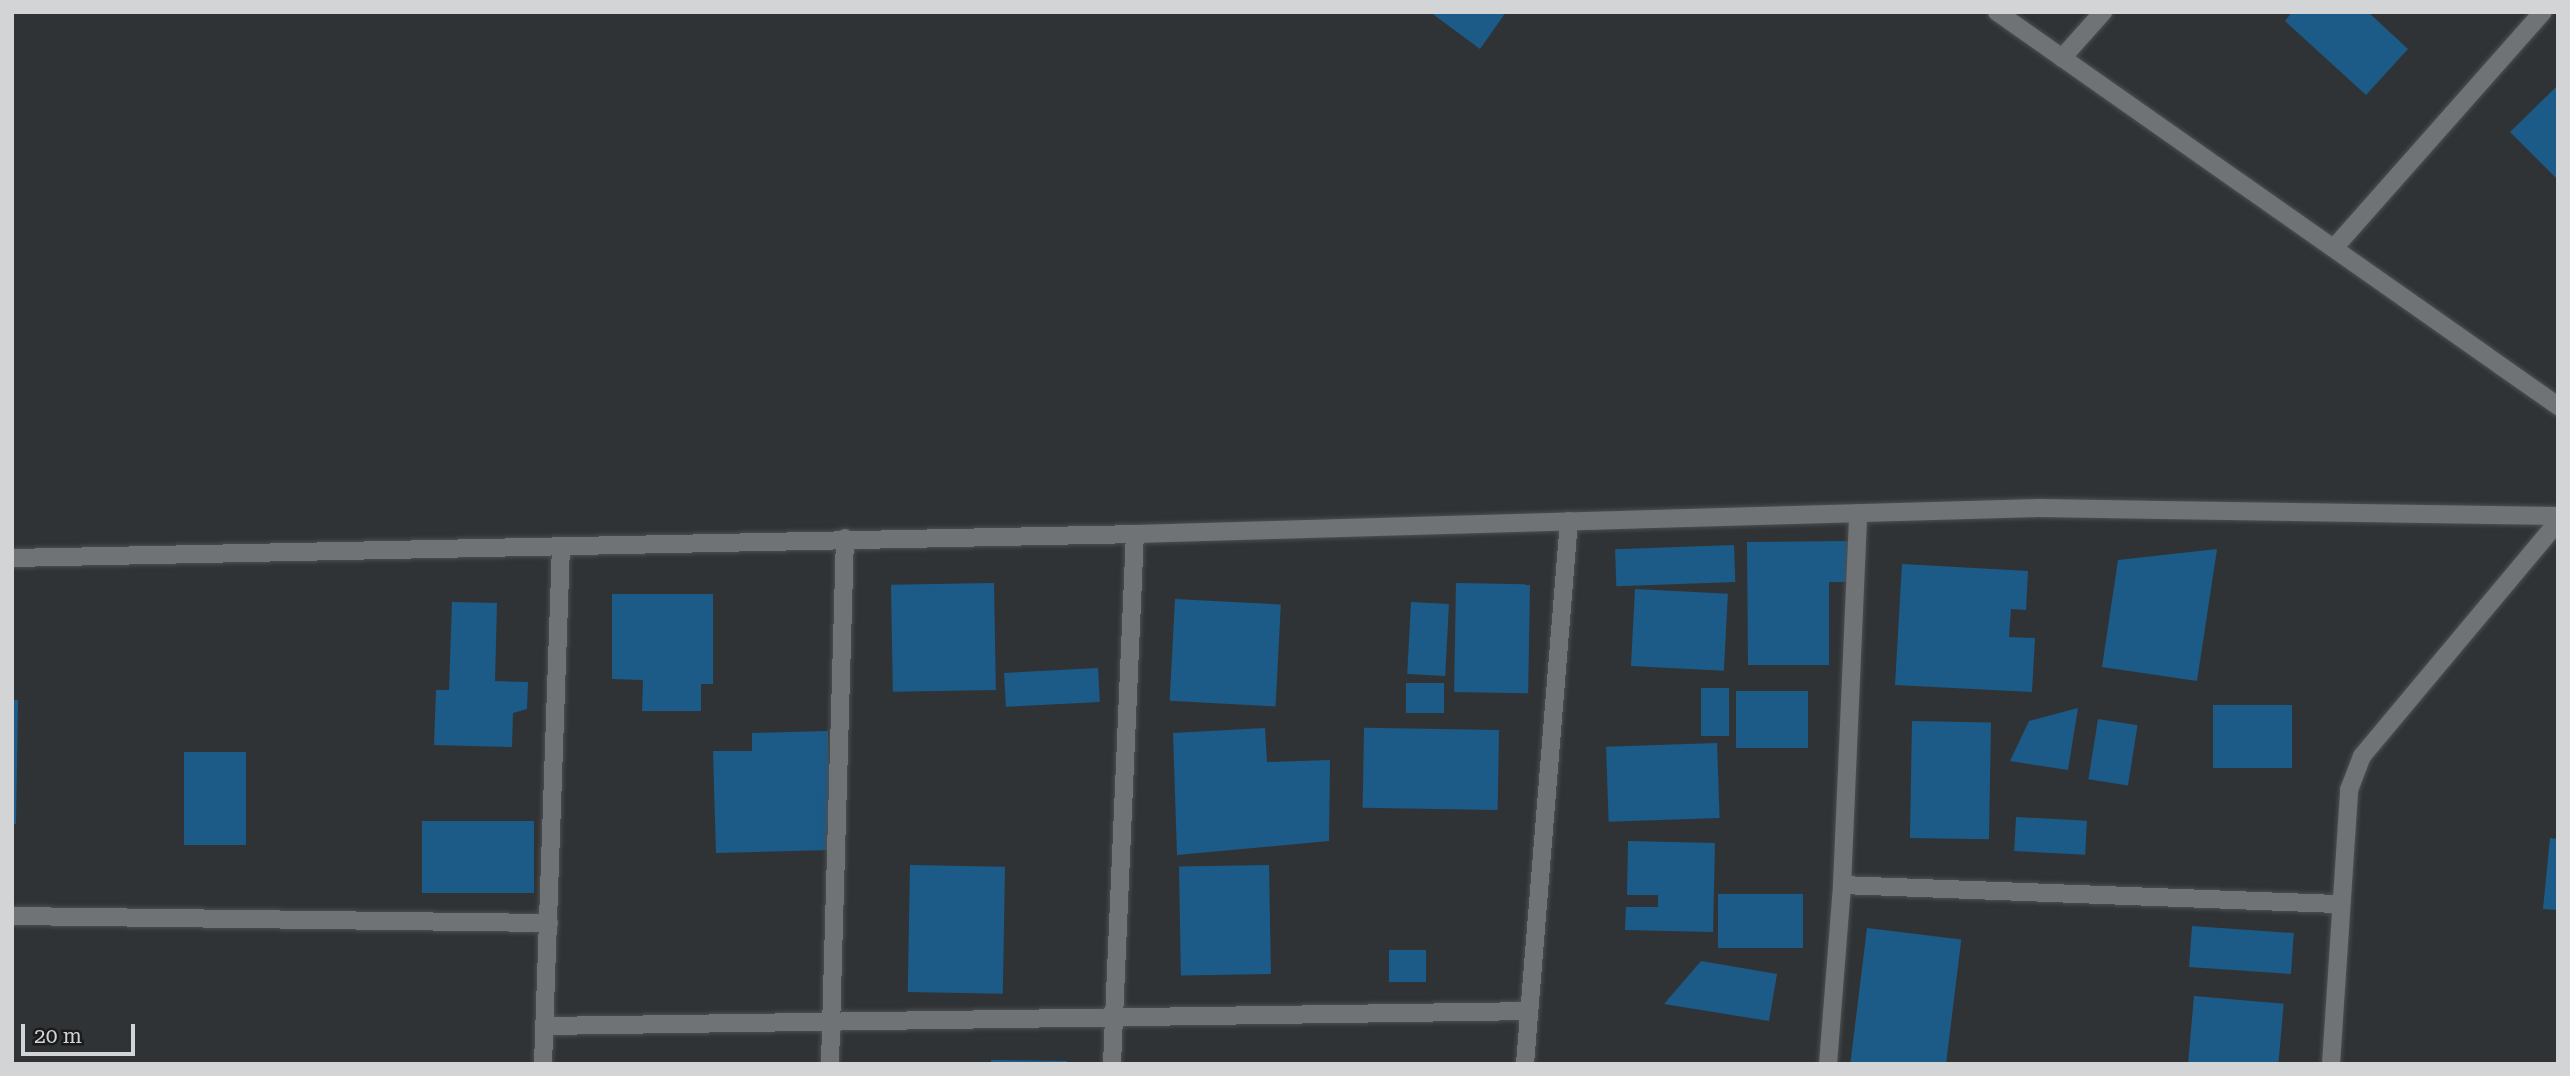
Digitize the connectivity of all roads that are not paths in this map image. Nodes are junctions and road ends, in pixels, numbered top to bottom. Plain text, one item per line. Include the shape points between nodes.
1 (1997, 12) edge
2 (2103, 12) edge
3 (2543, 12) edge
4 (2062, 58) junction
5 (2334, 248) junction
6 (2558, 406) edge
7 (1858, 513) junction
8 (2558, 516) edge
9 (1569, 520) junction
10 (2558, 522) edge
11 (1135, 534) junction
12 (845, 538) junction
13 (561, 546) junction
14 (12, 558) edge
15 (1842, 885) junction
16 (2340, 904) junction
17 (12, 916) edge
18 (549, 923) junction
19 (1528, 1010) junction
20 (1113, 1017) junction
21 (833, 1021) junction
22 (545, 1026) junction
23 (542, 1064) edge
24 (830, 1064) edge
25 (1112, 1064) edge
26 (1525, 1064) edge
27 (1828, 1064) edge
28 (2331, 1064) edge

1 - 4 street
2 - 4 street
3 - 5 street
4 - 5 street
5 - 6 street
7 - 8 street via 2039,508
7 - 9 street
7 - 15 street
9 - 11 street
9 - 19 street
10 - 16 street via 2361,756 2349,790
11 - 12 street
11 - 20 street
12 - 13 street
12 - 21 street
13 - 14 street
13 - 18 street
15 - 16 street
15 - 27 street
16 - 28 street
17 - 18 street
18 - 22 street
19 - 20 street
19 - 26 street
20 - 21 street
20 - 25 street
21 - 22 street
21 - 24 street
22 - 23 street

